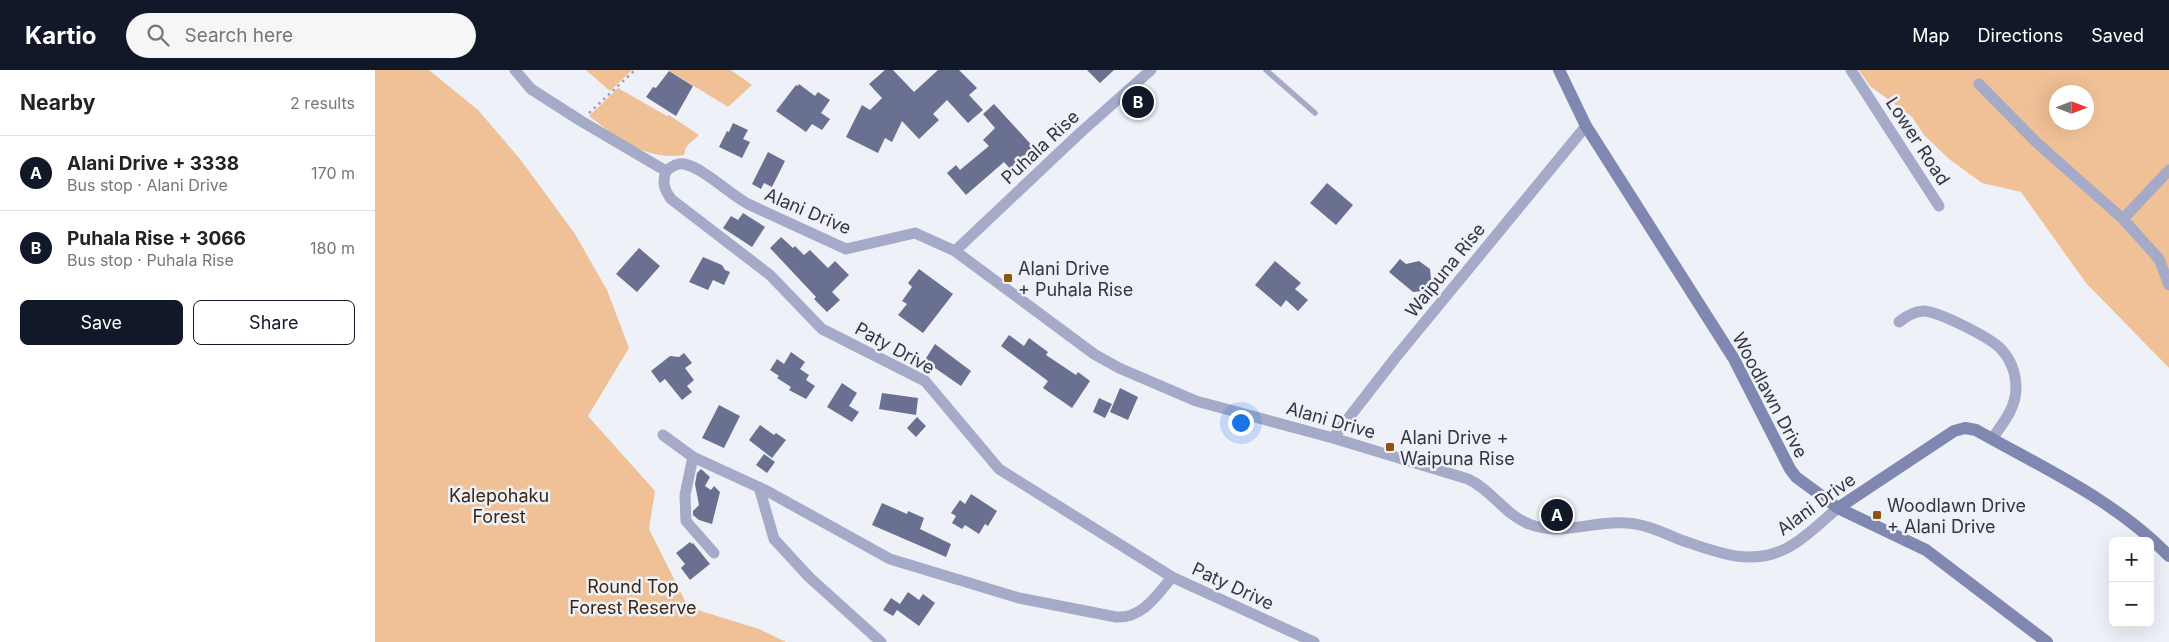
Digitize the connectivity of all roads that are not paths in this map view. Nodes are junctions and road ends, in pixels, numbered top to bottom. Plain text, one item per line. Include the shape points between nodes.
1 (515, 70) edge
2 (1151, 70) edge
3 (1266, 70) edge
4 (1559, 70) edge
5 (1851, 70) edge
6 (1979, 84) dead end
7 (1315, 113) dead end
8 (1586, 126) junction
9 (2169, 170) edge
10 (666, 171) junction
11 (1939, 206) dead end
12 (2123, 219) junction
13 (955, 251) junction
14 (2169, 285) edge
15 (1899, 322) dead end
16 (663, 435) dead end
17 (1333, 438) junction
18 (1992, 439) junction
19 (693, 457) junction
20 (759, 487) junction
21 (1838, 508) junction
22 (714, 553) dead end
23 (2169, 556) edge
24 (1172, 577) junction
25 (881, 642) edge
26 (1314, 642) edge
27 (2047, 642) edge

1 - 10 street via 531,88
2 - 13 street, Puhala Rise
3 - 7 lane
4 - 8 street, Woodlawn Drive
5 - 11 street, Lower Road
6 - 12 street via 2037,142
8 - 17 street, Waipuna Rise
8 - 21 street, Woodlawn Drive via 1734,359 1790,469
9 - 12 street
10 - 13 street, Alani Drive via 672,166 685,164 748,204 846,249 915,233
10 - 24 street, Paty Drive via 664,190 671,199 770,274 822,329 925,381 999,470
12 - 14 street via 2159,259
13 - 17 street, Alani Drive via 1094,354 1119,368 1196,401
15 - 18 street via 1913,313 1934,313 1989,339 2002,350 2014,372 2015,397 2010,413
16 - 19 street
17 - 21 street, Alani Drive via 1468,480 1485,488 1517,518 1535,527 1555,530 1616,522 1638,524 1738,558 1764,556 1789,548
18 - 21 street, Alani Drive via 1972,428 1957,429
18 - 23 street, Alani Drive via 2123,515
19 - 20 street
19 - 22 street via 685,495 686,521
20 - 24 street via 890,559 1019,598 1126,617 1144,608
20 - 25 street via 775,540
21 - 27 street, Woodlawn Drive via 1926,550
24 - 26 street, Paty Drive

